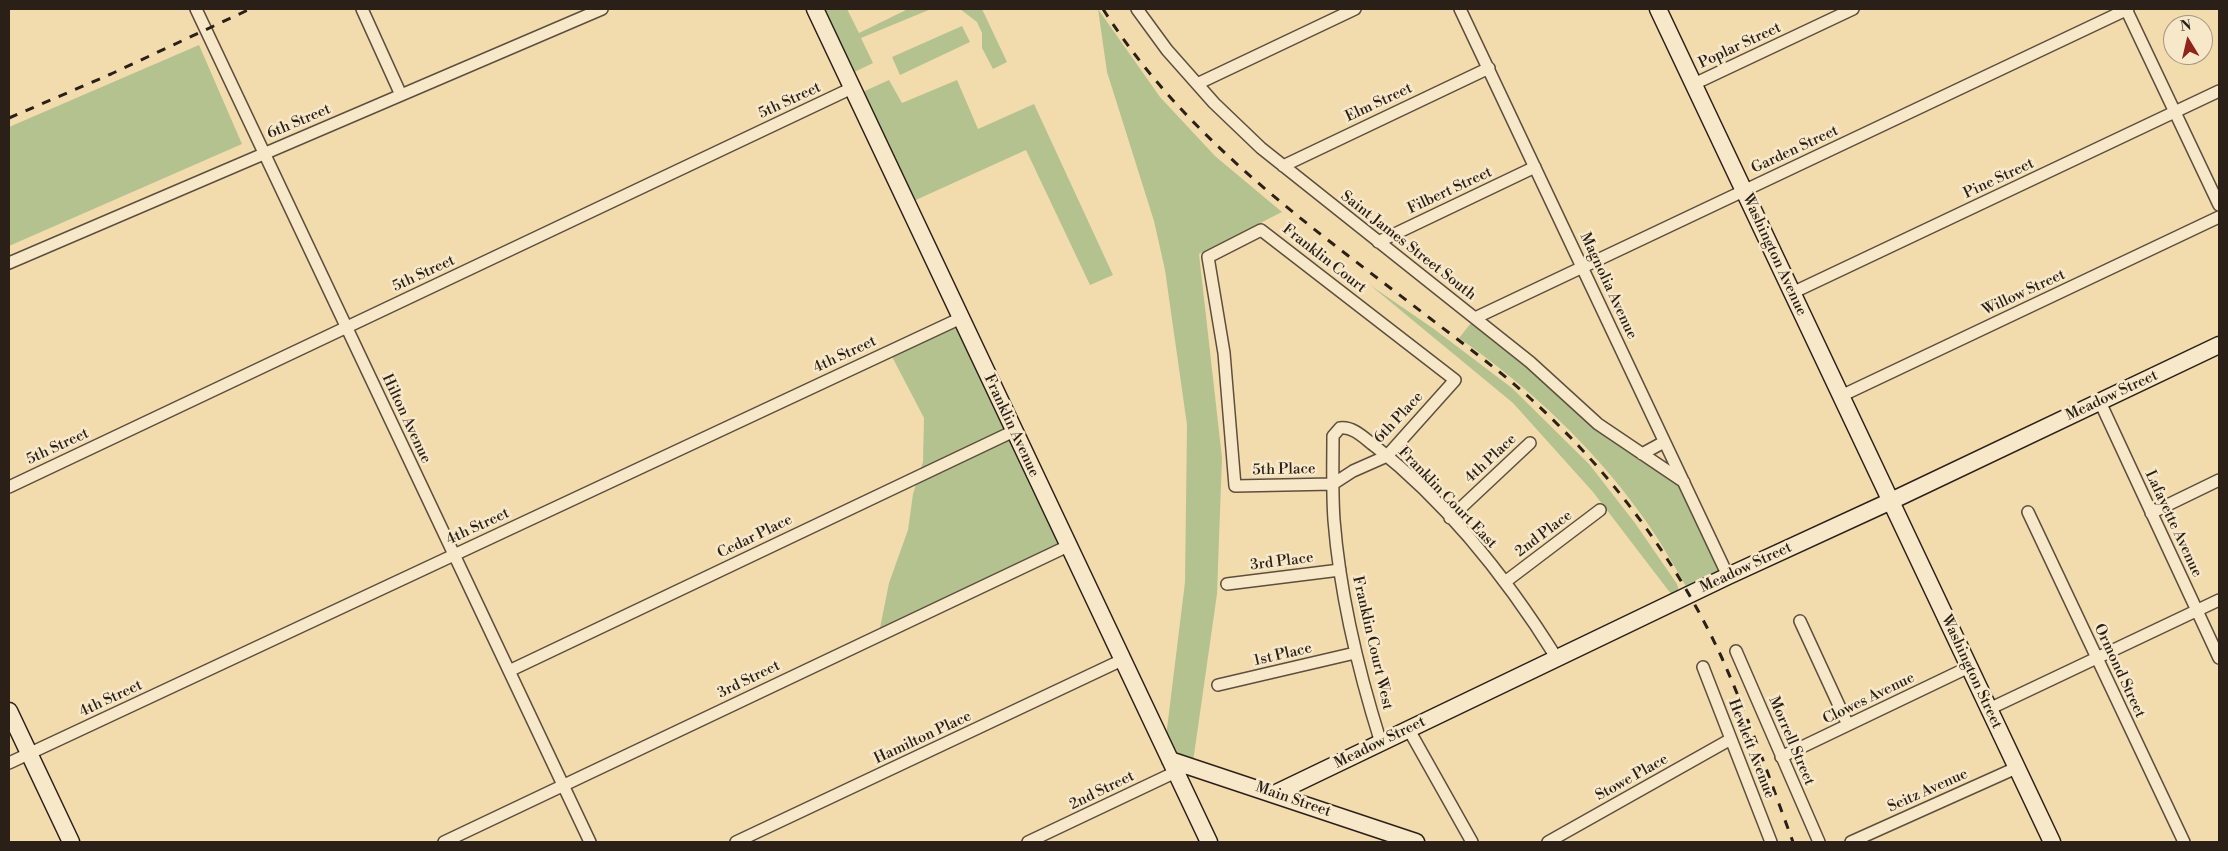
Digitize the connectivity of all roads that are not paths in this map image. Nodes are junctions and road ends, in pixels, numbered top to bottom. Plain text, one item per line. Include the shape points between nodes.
1 (196, 9) edge
2 (362, 9) edge
3 (602, 9) edge
4 (815, 9) edge
5 (1137, 9) edge
6 (1355, 9) edge
7 (1460, 9) edge
8 (1658, 9) edge
9 (1853, 9) edge
10 (2127, 9) edge
11 (1489, 68) junction
12 (1197, 84) junction
13 (1694, 84) junction
14 (852, 88) junction
15 (2219, 91) edge
16 (401, 95) junction
17 (2175, 112) junction
18 (264, 154) junction
19 (1283, 166) junction
20 (1535, 167) junction
21 (1744, 191) junction
22 (2219, 205) edge
23 (2219, 217) edge
24 (1378, 242) junction
25 (9, 263) edge
26 (1583, 268) junction
27 (1792, 293) junction
28 (960, 318) junction
29 (1475, 318) junction
30 (347, 328) junction
31 (2219, 346) edge
32 (1455, 380) joint
33 (1841, 396) junction
34 (2100, 402) junction
35 (1337, 430) joint
36 (1014, 431) junction
37 (1530, 442) dead end
38 (1664, 442) junction
39 (1642, 454) junction
40 (1386, 456) junction
41 (2219, 480) edge
42 (1684, 482) junction
43 (1333, 484) junction
44 (1235, 486) joint
45 (9, 487) edge
46 (1891, 501) junction
47 (1600, 510) dead end
48 (2028, 512) dead end
49 (2151, 512) junction
50 (1450, 518) junction
51 (1068, 546) junction
52 (454, 555) junction
53 (1340, 570) junction
54 (1728, 576) junction
55 (1505, 582) junction
56 (1227, 584) dead end
57 (2219, 600) edge
58 (2197, 611) junction
59 (1800, 621) dead end
60 (1736, 651) dead end
61 (1355, 653) junction
62 (1556, 657) junction
63 (2097, 658) junction
64 (2219, 658) edge
65 (1122, 660) junction
66 (1703, 667) dead end
67 (1969, 667) junction
68 (509, 671) junction
69 (1218, 685) dead end
70 (1989, 709) junction
71 (9, 711) edge
72 (1848, 725) junction
73 (1409, 730) junction
74 (1731, 739) junction
75 (1381, 743) junction
76 (29, 754) junction
77 (1781, 757) junction
78 (9, 764) edge
79 (1178, 766) junction
80 (2016, 768) junction
81 (562, 785) junction
82 (1274, 794) junction
83 (1381, 836) edge
84 (70, 842) edge
85 (444, 842) edge
86 (590, 842) edge
87 (736, 842) edge
88 (1028, 842) edge
89 (1209, 842) edge
90 (1416, 842) edge
91 (1472, 842) edge
92 (1548, 842) edge
93 (1770, 842) edge
94 (1819, 842) edge
95 (1852, 842) edge
96 (2052, 842) edge
97 (2184, 842) edge

1 - 18 street, Hilton Avenue
2 - 16 street
3 - 16 street, 6th Street
4 - 14 main road, Franklin Avenue
5 - 12 street, Saint James Street South
6 - 12 street
7 - 11 street, Magnolia Avenue
8 - 13 main road, Washington Avenue
9 - 13 street, Poplar Street
10 - 17 street
10 - 21 street, Garden Street
11 - 19 street, Elm Street
11 - 20 street, Magnolia Avenue
12 - 19 street, Saint James Street South via 1237,126
13 - 21 main road, Washington Avenue
14 - 28 main road, Franklin Avenue
14 - 30 street, 5th Street
15 - 17 street, Pine Street
16 - 18 street, 6th Street
17 - 22 street
17 - 27 street, Pine Street
18 - 25 street, 6th Street
18 - 30 street, Hilton Avenue
19 - 24 street, Saint James Street South
20 - 24 street, Filbert Street
20 - 26 street, Magnolia Avenue
21 - 26 street, Garden Street
21 - 27 main road, Washington Avenue
23 - 33 street, Willow Street
24 - 29 street, Saint James Street South
26 - 29 street, Garden Street
26 - 38 street, Magnolia Avenue
27 - 33 main road, Washington Avenue
28 - 36 main road, Franklin Avenue
28 - 52 street, 4th Street
29 - 39 street, Saint James Street South via 1530,362 1598,424
30 - 45 street, 5th Street
30 - 52 street, Hilton Avenue
31 - 34 main road, Meadow Street
32 - 40 street, 6th Place
32 - 44 street, Franklin Court via 1261,230 1208,257 1224,353
33 - 46 main road, Washington Avenue
34 - 46 main road, Meadow Street
34 - 49 street, Lafayette Avenue
35 - 40 street, Franklin Court East via 1352,429
35 - 43 street, Franklin Court West via 1333,436
36 - 51 main road, Franklin Avenue
36 - 68 street, Cedar Place
37 - 50 street, 4th Place
38 - 39 street
38 - 42 street, Magnolia Avenue
39 - 42 street, Saint James Street South
40 - 43 street, 6th Place
40 - 50 street, Franklin Court East
41 - 49 street
42 - 54 street, Magnolia Avenue
43 - 44 street, 5th Place
43 - 53 street, Franklin Court West
46 - 54 main road, Meadow Street
46 - 67 main road, Washington Street
47 - 55 street, 2nd Place
48 - 63 street, Ormond Street
49 - 58 street, Lafayette Avenue
50 - 55 street, Franklin Court East
51 - 65 main road, Franklin Avenue
51 - 81 street, 3rd Street
52 - 68 street, Hilton Avenue
52 - 76 street, 4th Street
53 - 56 street, 3rd Place
53 - 61 street, Franklin Court West
54 - 62 main road, Meadow Street
55 - 62 street, Franklin Court East
57 - 58 street
58 - 63 street
58 - 64 street, Lafayette Avenue
59 - 72 street
60 - 77 street, Morrell Street
61 - 69 street, 1st Place
61 - 75 street, Franklin Court West
62 - 73 main road, Meadow Street
63 - 70 street
63 - 97 street, Ormond Street
65 - 79 main road, Franklin Avenue
65 - 87 street, Hamilton Place
66 - 74 street, Hewlett Avenue
67 - 70 main road, Washington Street
67 - 72 street, Clowes Avenue
68 - 81 street, Hilton Avenue
70 - 80 main road, Washington Street
71 - 76 main road
72 - 77 street, Clowes Avenue
73 - 75 main road, Meadow Street
73 - 91 street
74 - 92 street, Stowe Place
74 - 93 street, Hewlett Avenue
75 - 82 main road, Meadow Street
76 - 78 street, 4th Street
76 - 84 main road
77 - 94 street, Morrell Street
79 - 82 main road, Main Street
79 - 88 street, 2nd Street
79 - 89 main road, Franklin Avenue
80 - 95 street, Seitz Avenue
80 - 96 main road, Washington Street
81 - 85 street, 3rd Street
81 - 86 street, Hilton Avenue
82 - 83 main road, Main Street
83 - 90 main road, Main Street

